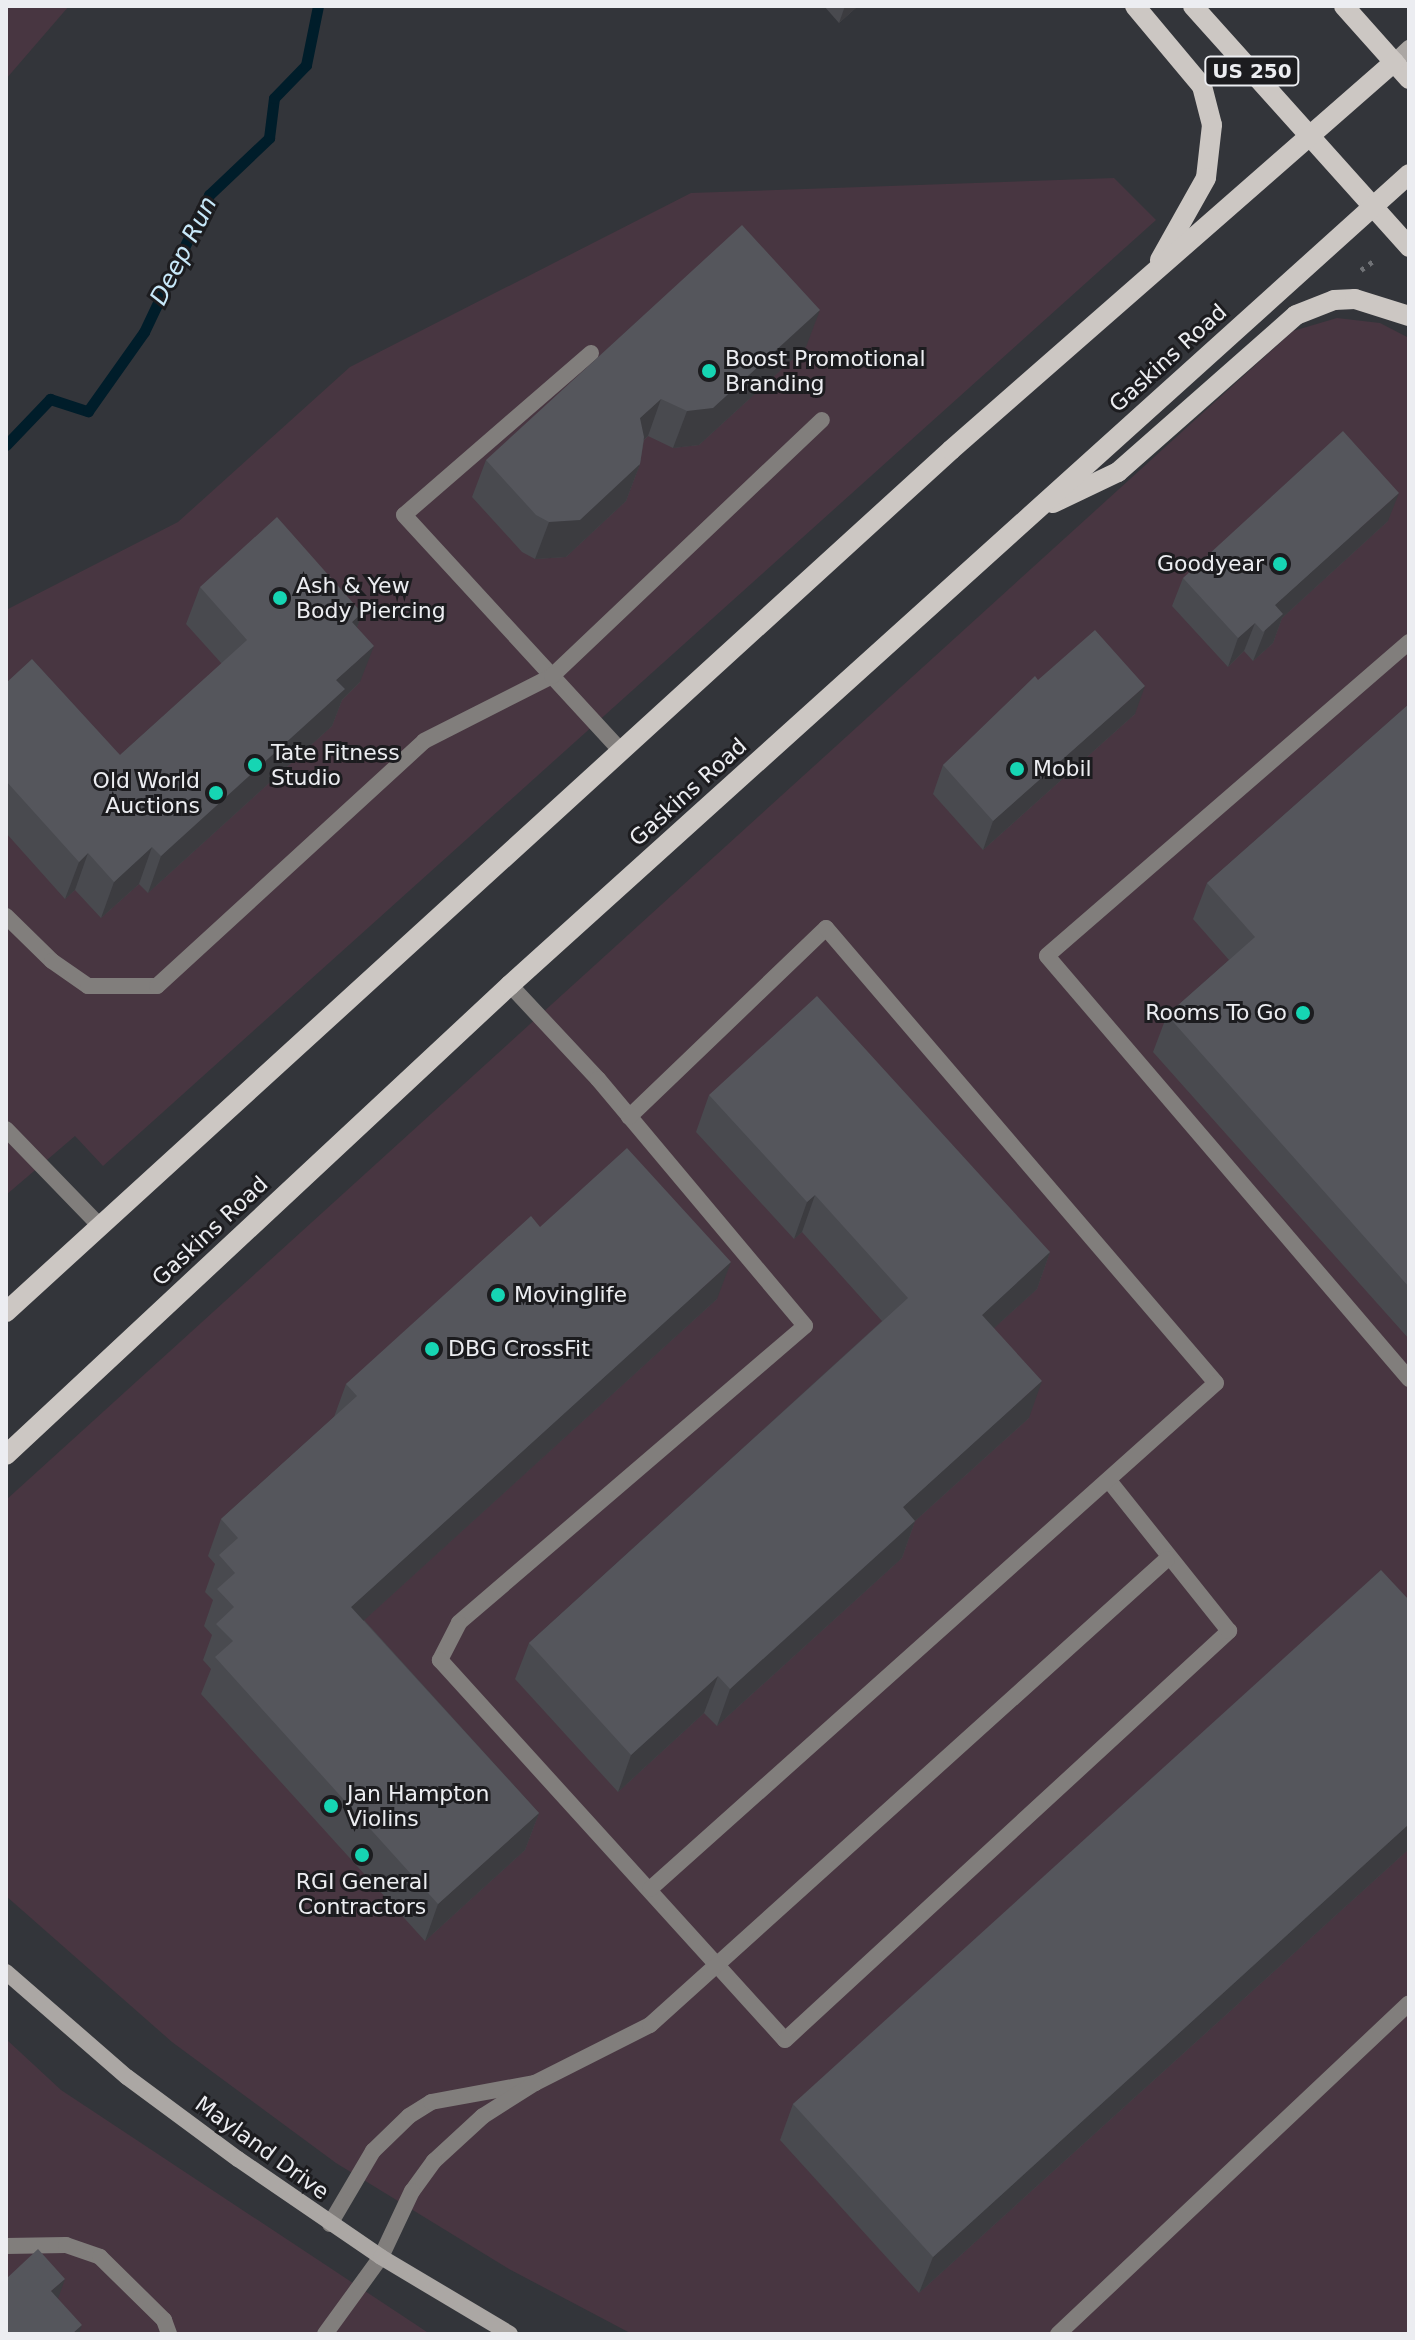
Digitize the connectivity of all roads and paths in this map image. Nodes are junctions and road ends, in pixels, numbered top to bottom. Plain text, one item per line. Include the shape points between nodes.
1 (1135, 6) edge
2 (1193, 6) edge
3 (1344, 6) edge
4 (1401, 55) edge
5 (1409, 79) edge
6 (1311, 137) junction
7 (1409, 174) edge
8 (1372, 206) junction
9 (1409, 247) edge
10 (1376, 259) dead end
11 (1153, 273) junction
12 (1355, 274) dead end
13 (1409, 316) edge
14 (591, 353) dead end
15 (822, 420) dead end
16 (1031, 514) junction
17 (1409, 642) edge
18 (552, 676) junction
19 (621, 751) junction
20 (6, 916) edge
21 (510, 985) junction
22 (629, 1117) junction
23 (6, 1129) edge
24 (100, 1226) junction
25 (6, 1312) edge
26 (1409, 1379) edge
27 (6, 1455) edge
28 (1110, 1482) junction
29 (1167, 1559) junction
30 (650, 1889) junction
31 (718, 1963) junction
32 (6, 1972) edge
33 (1409, 2003) edge
34 (535, 2083) junction
35 (330, 2224) junction
36 (6, 2246) edge
37 (381, 2257) junction
38 (169, 2334) edge
39 (325, 2334) edge
40 (510, 2334) edge
41 (1058, 2334) edge

1 - 11 main road via 1196,76 1212,125 1206,178
2 - 6 main road, US 250
3 - 4 main road
4 - 5 main road
4 - 6 main road
6 - 8 main road, US 250
6 - 11 main road
7 - 8 main road, Gaskins Road
8 - 9 main road, US 250
8 - 16 main road, Gaskins Road
10 - 12 path
11 - 19 main road
13 - 16 main road via 1355,299 1334,300 1296,315 1118,472
14 - 18 street via 404,515
15 - 18 street
16 - 21 main road, Gaskins Road
17 - 26 street via 1047,956
18 - 19 street
18 - 20 street via 424,741 157,986 88,986 52,961
19 - 24 main road
21 - 22 street
21 - 27 main road, Gaskins Road
22 - 28 street via 826,928 1216,1383
22 - 30 street via 805,1326 459,1623 440,1660
23 - 24 street
24 - 25 main road
28 - 29 street
28 - 30 street
29 - 31 street
29 - 31 street via 1229,1631 785,2040
30 - 31 street
31 - 34 street via 650,2025
32 - 35 main road, Mayland Drive via 127,2077
33 - 41 street
34 - 35 street via 431,2102 409,2116 373,2151
34 - 37 street via 483,2116 434,2161 400,2212
35 - 37 main road, Mayland Drive
36 - 38 street via 66,2245 100,2257 164,2320
37 - 39 street
37 - 40 main road, Mayland Drive

